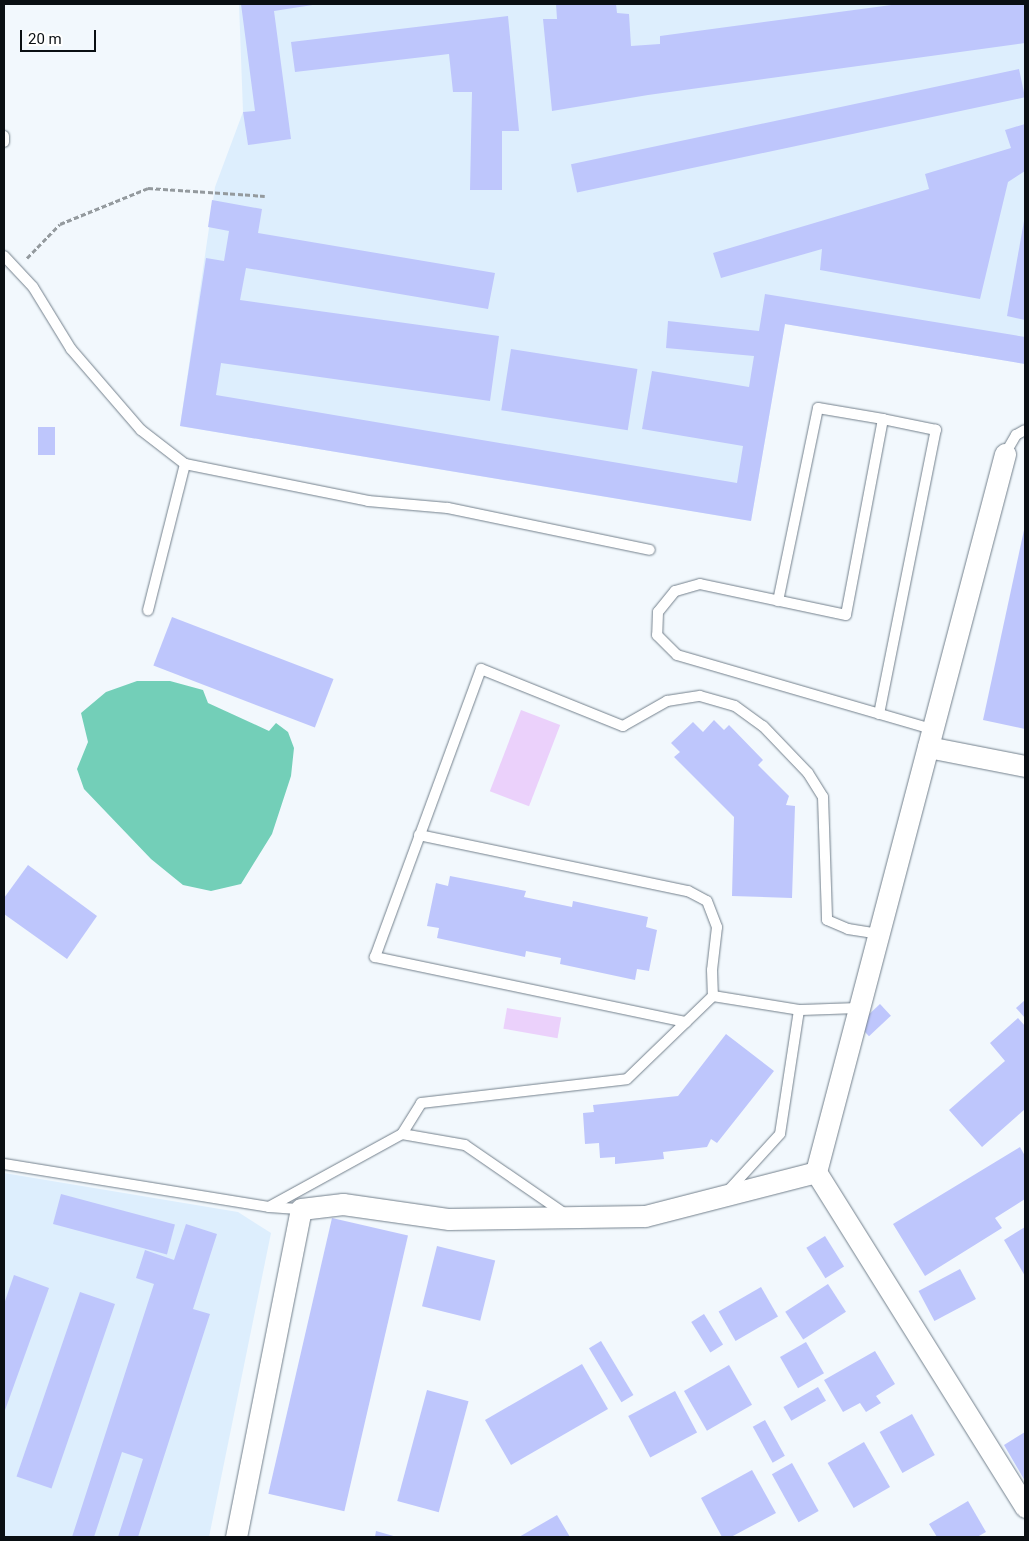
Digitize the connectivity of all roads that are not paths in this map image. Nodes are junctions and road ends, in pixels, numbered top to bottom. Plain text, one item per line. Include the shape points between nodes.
1 (4, 136) edge
2 (4, 142) edge
3 (4, 256) edge
4 (883, 420) junction
5 (1025, 430) edge
6 (1005, 454) joint
7 (185, 464) junction
8 (650, 550) dead end
9 (778, 601) junction
10 (148, 610) dead end
11 (879, 714) junction
12 (930, 738) junction
13 (1025, 766) edge
14 (419, 835) junction
15 (879, 934) junction
16 (713, 996) junction
17 (860, 1008) junction
18 (799, 1010) junction
19 (686, 1022) junction
20 (402, 1134) junction
21 (4, 1164) edge
22 (816, 1172) junction
23 (722, 1196) junction
24 (269, 1207) junction
25 (301, 1209) junction
26 (570, 1218) junction
27 (1025, 1507) edge
28 (236, 1537) edge

1 - 2 lane
3 - 7 lane via 33,287 71,349 141,430
4 - 9 lane via 818,408
4 - 9 lane via 846,615
4 - 11 lane via 936,430
5 - 6 lane via 1016,435
6 - 12 street
7 - 8 lane via 368,501 448,508
7 - 10 lane
9 - 11 lane via 700,584 675,592 669,598 658,612 658,635 677,655
11 - 12 lane
12 - 13 street
12 - 15 street
14 - 15 lane via 481,669 623,726 667,701 700,696 735,706 763,726 808,773 824,797 827,920 848,929
14 - 16 lane via 688,891 706,901 717,927 712,970
14 - 19 lane via 375,957
15 - 17 street
16 - 18 lane
16 - 19 lane
17 - 18 lane
17 - 22 street
18 - 23 lane via 780,1134
19 - 20 lane via 627,1079 421,1103
20 - 24 lane
20 - 26 lane via 464,1145
21 - 24 lane
22 - 23 street
22 - 27 street
23 - 26 street via 645,1216
24 - 25 lane
25 - 26 street via 343,1204 449,1219
25 - 28 street

